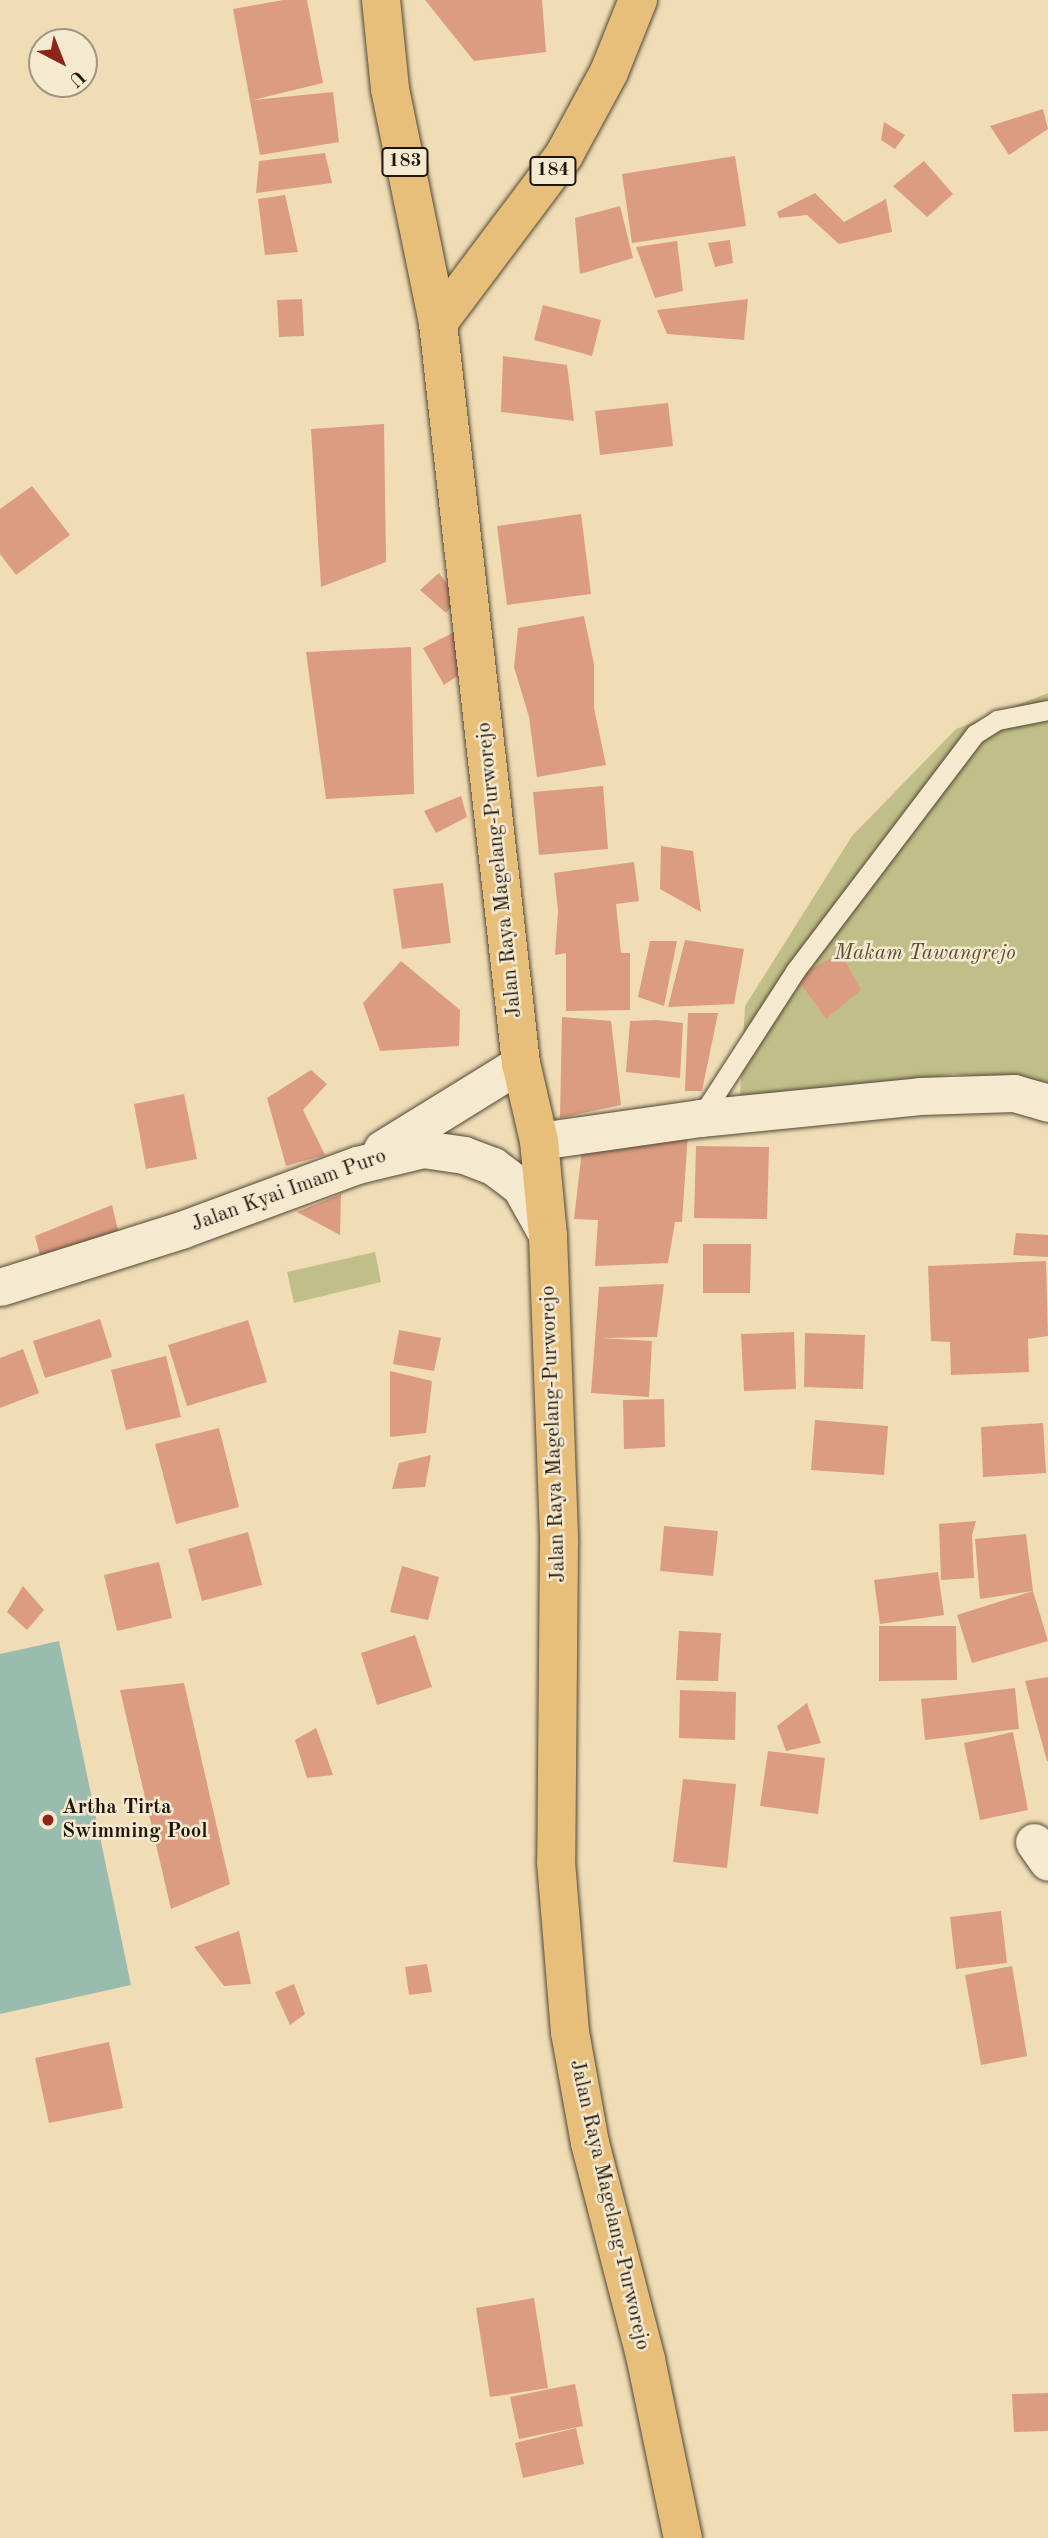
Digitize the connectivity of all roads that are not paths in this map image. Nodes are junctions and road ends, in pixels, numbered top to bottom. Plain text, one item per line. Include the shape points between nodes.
1 (381, 0) edge
2 (638, 0) edge
3 (438, 323) junction
4 (1048, 710) edge
5 (521, 1063) junction
6 (1048, 1103) edge
7 (700, 1118) junction
8 (539, 1141) junction
9 (357, 1165) junction
10 (548, 1236) junction
11 (0, 1287) edge
12 (683, 2538) edge

1 - 3 main road, 183 via 390,89
2 - 3 main road, 184 via 609,72 564,155
3 - 5 main road, Jalan Raya Magelang-Purworejo
4 - 7 lane via 997,720 975,734 795,971
5 - 8 main road, Jalan Raya Magelang-Purworejo
5 - 9 street
6 - 7 street via 1014,1093 920,1096
7 - 8 street
8 - 10 main road, Jalan Raya Magelang-Purworejo
9 - 10 street, Jalan Kyai Imam Puro via 424,1149 477,1159 520,1186
9 - 11 street, Jalan Kyai Imam Puro via 181,1230
10 - 12 main road, Jalan Raya Magelang-Purworejo via 559,1543 556,1862 570,2032 590,2143 646,2360

